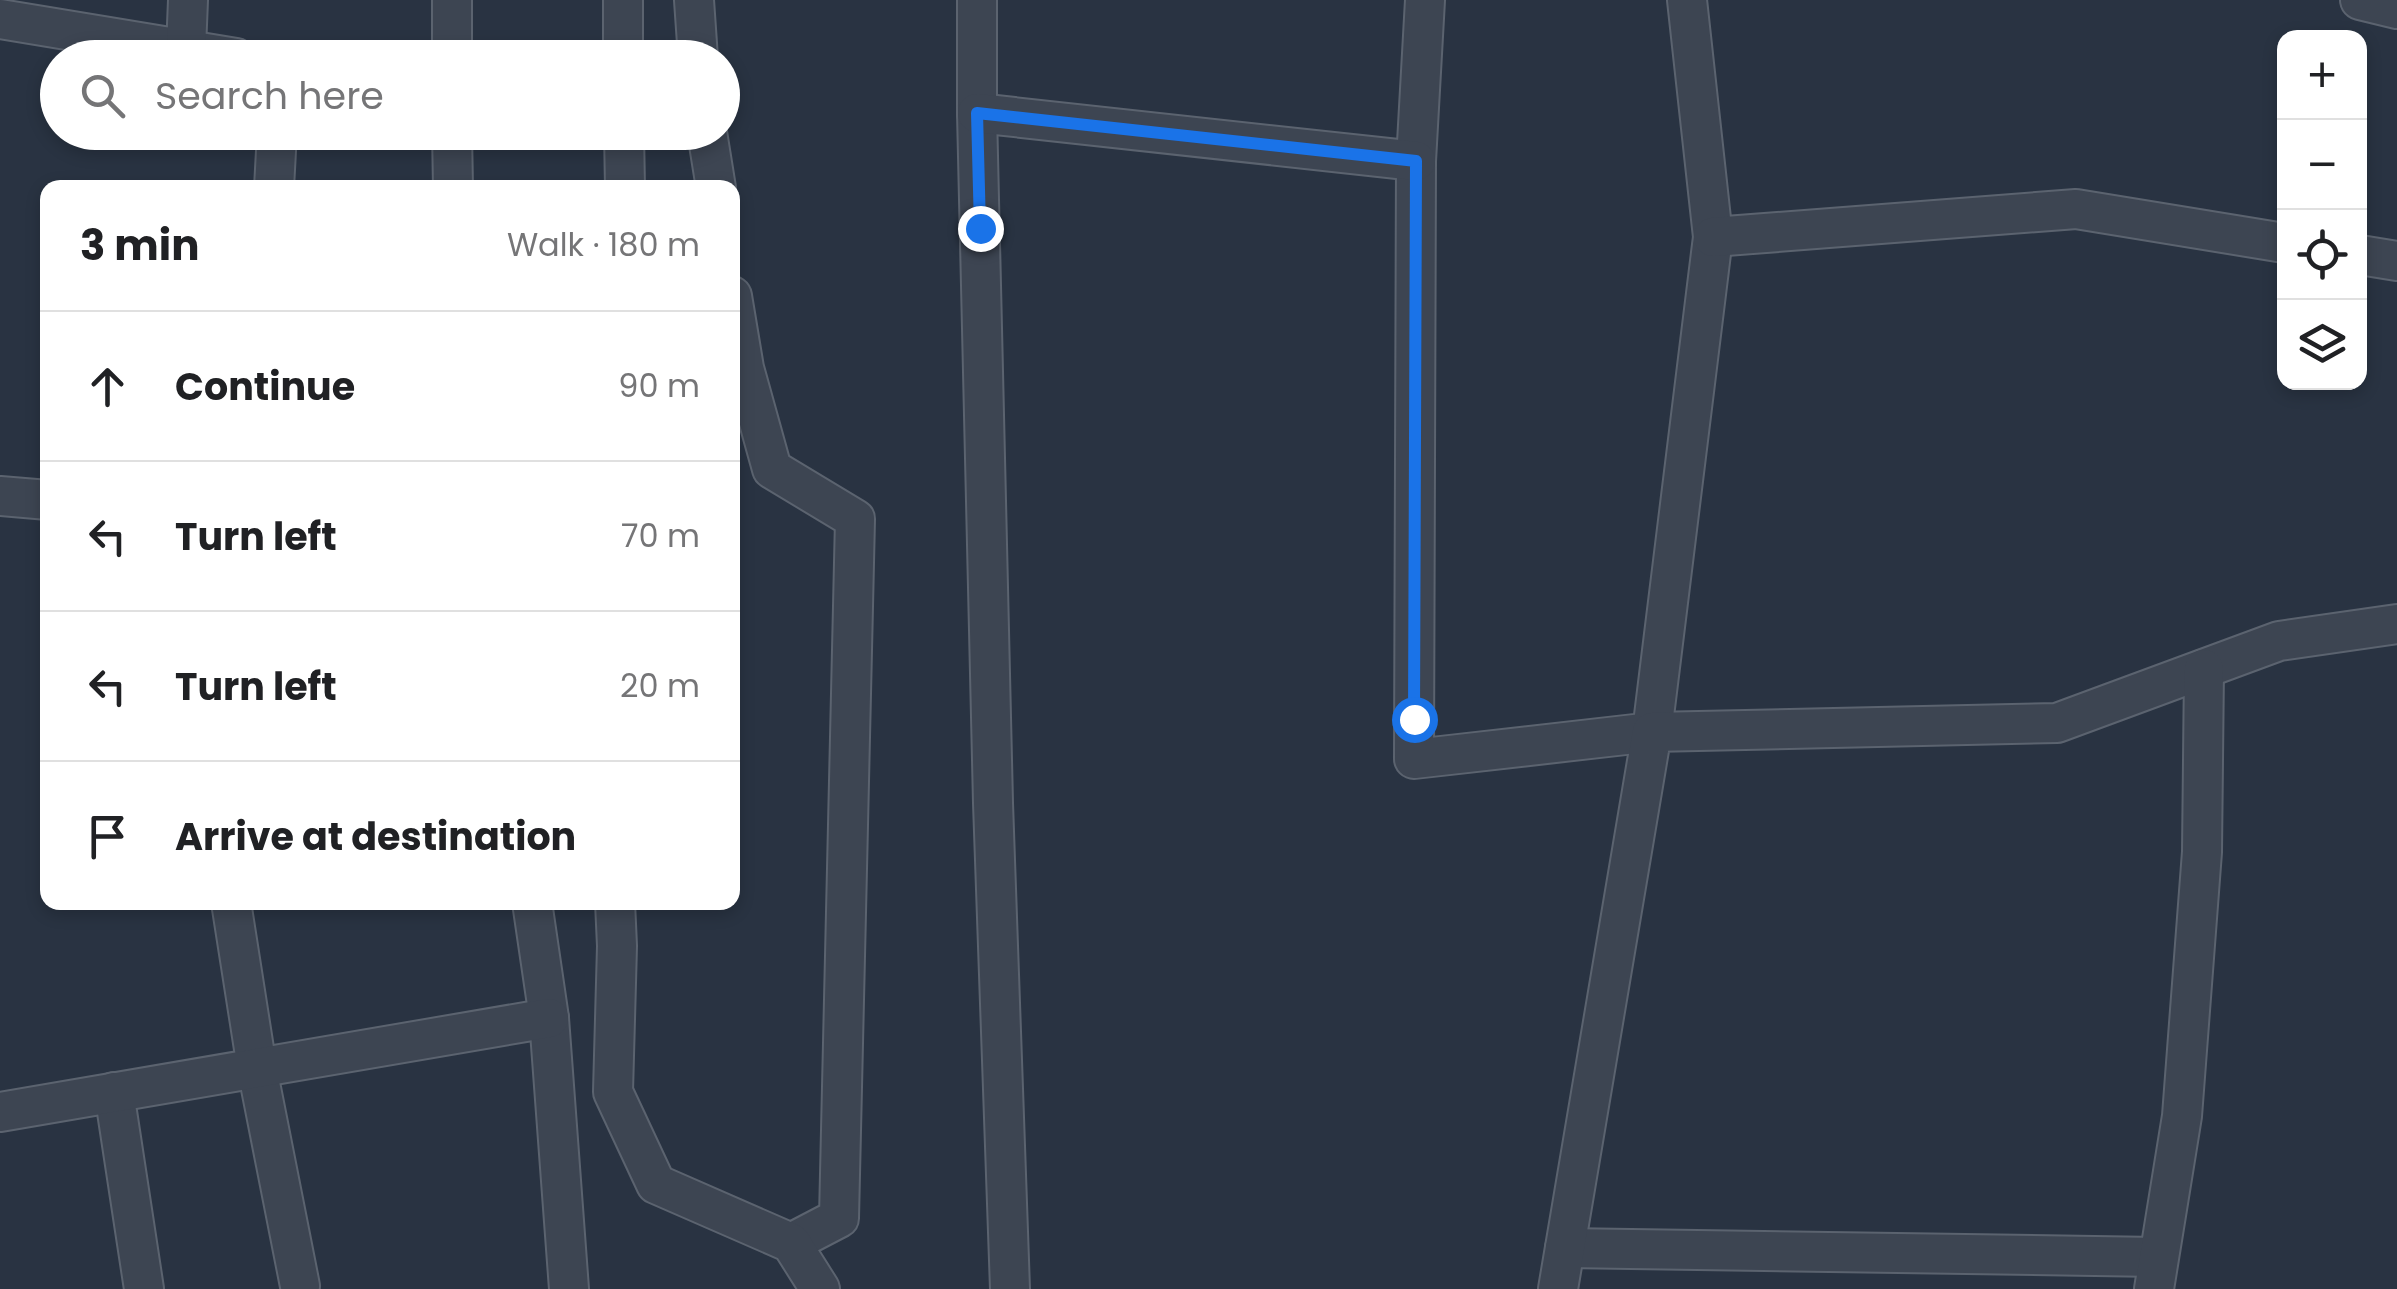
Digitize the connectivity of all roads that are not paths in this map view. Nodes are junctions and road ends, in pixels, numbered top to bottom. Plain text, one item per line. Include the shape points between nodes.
1 (188, 0) edge
2 (452, 0) edge
3 (622, 0) edge
4 (694, 0) edge
5 (976, 0) edge
6 (1423, 0) edge
7 (1686, 0) edge
8 (2360, 0) edge
9 (2397, 9) edge
10 (0, 18) edge
11 (132, 40) edge
12 (186, 40) edge
13 (452, 40) edge
14 (623, 40) edge
15 (697, 40) edge
16 (977, 113) junction
17 (276, 150) edge
18 (452, 150) edge
19 (624, 150) edge
20 (710, 150) edge
21 (1416, 161) junction
22 (274, 180) edge
23 (453, 180) edge
24 (625, 180) edge
25 (715, 180) edge
26 (1713, 238) junction
27 (2277, 242) edge
28 (2367, 256) edge
29 (2397, 262) edge
30 (740, 344) edge
31 (0, 496) edge
32 (40, 499) edge
33 (2397, 624) edge
34 (2204, 669) junction
35 (1652, 732) junction
36 (232, 910) edge
37 (533, 910) edge
38 (615, 910) edge
39 (549, 1018) junction
40 (256, 1068) junction
41 (114, 1092) junction
42 (0, 1112) edge
43 (791, 1244) junction
44 (1565, 1248) junction
45 (2156, 1273) edge
46 (300, 1286) dead end
47 (144, 1289) edge
48 (569, 1289) edge
49 (820, 1289) edge
50 (1010, 1289) edge
51 (1558, 1289) edge

1 - 12 street
2 - 13 street
3 - 14 street
4 - 15 street
5 - 16 street
6 - 21 street
7 - 26 street
8 - 9 street
10 - 11 street
16 - 21 street
16 - 50 street
17 - 22 street
18 - 23 street
19 - 24 street
20 - 25 street
21 - 35 street via 1414,759
26 - 27 street via 2076,209
26 - 35 street
28 - 29 street
30 - 43 street via 772,469 855,520 840,1218
31 - 32 street
33 - 34 street via 2280,642
34 - 35 street via 2057,724
34 - 45 street via 2202,852 2182,1116
35 - 44 street
36 - 40 street
37 - 39 street
38 - 43 street via 612,1092 656,1184
39 - 40 street
39 - 48 street
40 - 41 street
40 - 46 street
41 - 42 street
41 - 47 street
43 - 49 street
44 - 45 street
44 - 51 street

